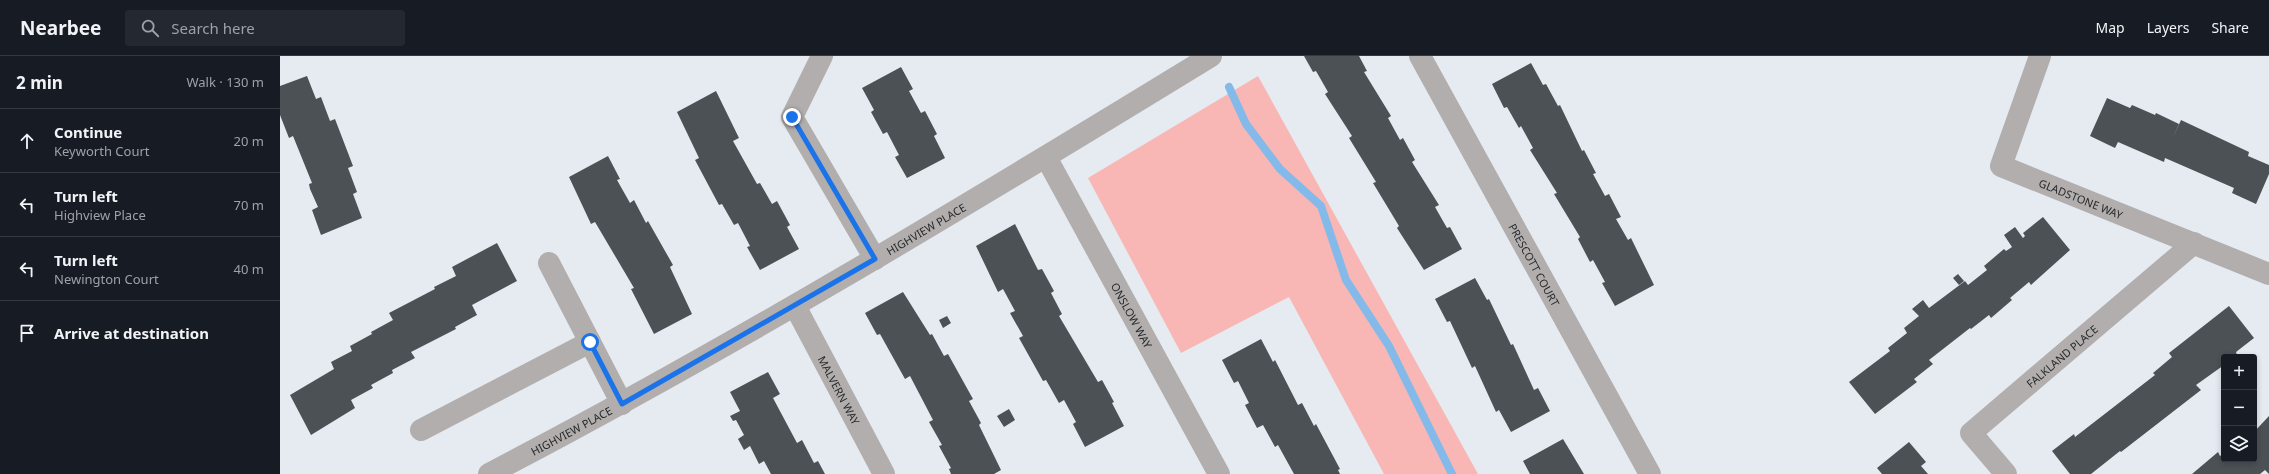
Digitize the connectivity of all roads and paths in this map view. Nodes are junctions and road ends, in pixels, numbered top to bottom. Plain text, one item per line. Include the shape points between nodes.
1 (822, 56) edge
2 (1211, 56) edge
3 (1420, 56) edge
4 (2040, 56) edge
5 (1046, 157) junction
6 (2194, 243) junction
7 (875, 259) junction
8 (549, 263) dead end
9 (2269, 274) edge
10 (795, 306) junction
11 (590, 342) junction
12 (622, 404) junction
13 (421, 430) dead end
14 (489, 474) edge
15 (884, 474) edge
16 (1219, 474) edge
17 (1650, 474) edge
18 (2006, 474) edge

1 - 7 street via 792,117
2 - 5 street, HIGHVIEW PLACE
3 - 17 street, PRESCOTT COURT
4 - 6 street, GLADSTONE WAY via 2001,166
5 - 7 street, HIGHVIEW PLACE
5 - 16 street, ONSLOW WAY
6 - 9 street, GLADSTONE WAY
6 - 18 street, FALKLAND PLACE via 1971,433
7 - 10 street, HIGHVIEW PLACE
8 - 11 street
10 - 12 street, HIGHVIEW PLACE
10 - 15 street, MALVERN WAY
11 - 12 street
11 - 13 street
12 - 14 street, HIGHVIEW PLACE

